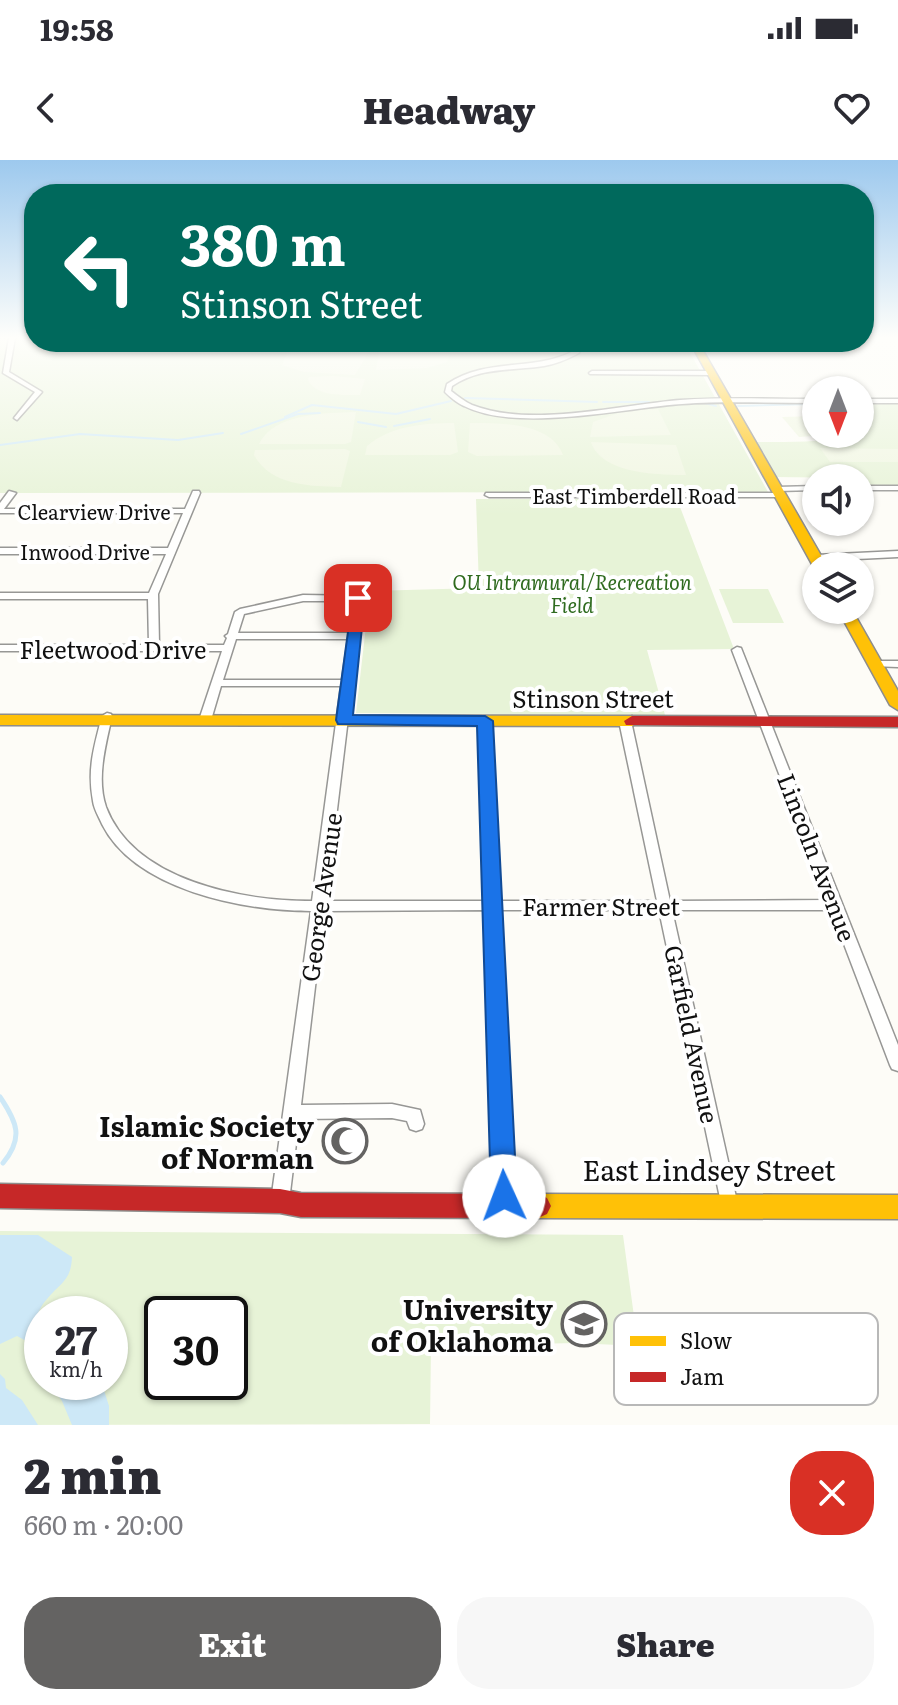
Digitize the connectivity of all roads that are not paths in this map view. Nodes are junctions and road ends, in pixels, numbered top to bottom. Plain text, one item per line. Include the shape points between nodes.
1 (35, 397) edge
2 (456, 397) edge
3 (725, 397) edge
4 (727, 401) junction
5 (802, 401) edge
6 (874, 401) edge
7 (898, 401) edge
8 (17, 418) dead end
9 (874, 488) edge
10 (898, 488) edge
11 (802, 489) edge
12 (778, 492) junction
13 (12, 493) dead end
14 (196, 493) dead end
15 (489, 495) dead end
16 (0, 510) edge
17 (187, 511) junction
18 (0, 551) edge
19 (170, 551) junction
20 (812, 552) edge
21 (898, 554) edge
22 (874, 556) edge
23 (0, 596) edge
24 (153, 596) junction
25 (853, 624) edge
26 (230, 636) junction
27 (355, 636) junction
28 (0, 648) edge
29 (154, 648) junction
30 (227, 648) junction
31 (737, 650) dead end
32 (875, 664) junction
33 (898, 664) edge
34 (216, 683) junction
35 (349, 683) junction
36 (898, 705) edge
37 (106, 718) junction
38 (0, 720) edge
39 (205, 720) junction
40 (344, 720) junction
41 (485, 721) junction
42 (625, 721) junction
43 (765, 721) junction
44 (898, 722) edge
45 (493, 905) junction
46 (665, 905) junction
47 (836, 905) junction
48 (318, 906) junction
49 (898, 1065) edge
50 (291, 1112) junction
51 (416, 1124) dead end
52 (0, 1196) edge
53 (504, 1196) junction
54 (898, 1197) edge
55 (280, 1201) junction
56 (728, 1202) junction
57 (898, 1207) edge

1 - 8 street
2 - 4 street via 466,404 533,415
3 - 4 street
4 - 5 street
4 - 12 street
6 - 7 street
9 - 10 street
11 - 12 street, East Timberdell Road
12 - 15 street, East Timberdell Road
12 - 20 street
13 - 16 street
14 - 17 street
16 - 17 street, Clearview Drive
17 - 19 street
18 - 19 street, Inwood Drive
19 - 24 street
21 - 22 street
23 - 24 street
24 - 29 street
25 - 32 street
26 - 27 street
26 - 27 street, George Avenue via 241,611 303,598 353,596 359,601
26 - 30 street
27 - 35 street, George Avenue
28 - 29 street, Fleetwood Drive
29 - 30 street, Fleetwood Drive
30 - 34 street
31 - 43 street, Lincoln Avenue
32 - 33 street
32 - 36 street
34 - 35 street
34 - 39 street
35 - 40 street, George Avenue
37 - 38 street, Stinson Street
37 - 39 street, Stinson Street
37 - 48 street, Farmer Street via 96,744 94,787 104,821 132,853 172,879 224,897
39 - 40 street, Stinson Street
40 - 41 street, Stinson Street
40 - 48 street, George Avenue
41 - 42 street, Stinson Street
41 - 45 street
42 - 43 street, Stinson Street
42 - 46 street, Garfield Avenue
43 - 44 street, Stinson Street
43 - 47 street, Lincoln Avenue
45 - 46 street, Farmer Street
45 - 48 street, Farmer Street
45 - 53 street
46 - 47 street, Farmer Street
46 - 56 street, Garfield Avenue
47 - 49 street, Lincoln Avenue
48 - 50 street, George Avenue
50 - 51 street via 392,1111 414,1115
50 - 55 street, George Avenue
52 - 55 street, East Lindsey Street
53 - 55 street, East Lindsey Street via 301,1196
53 - 56 street, East Lindsey Street
54 - 56 street, East Lindsey Street
55 - 56 street, East Lindsey Street
56 - 57 street, East Lindsey Street

